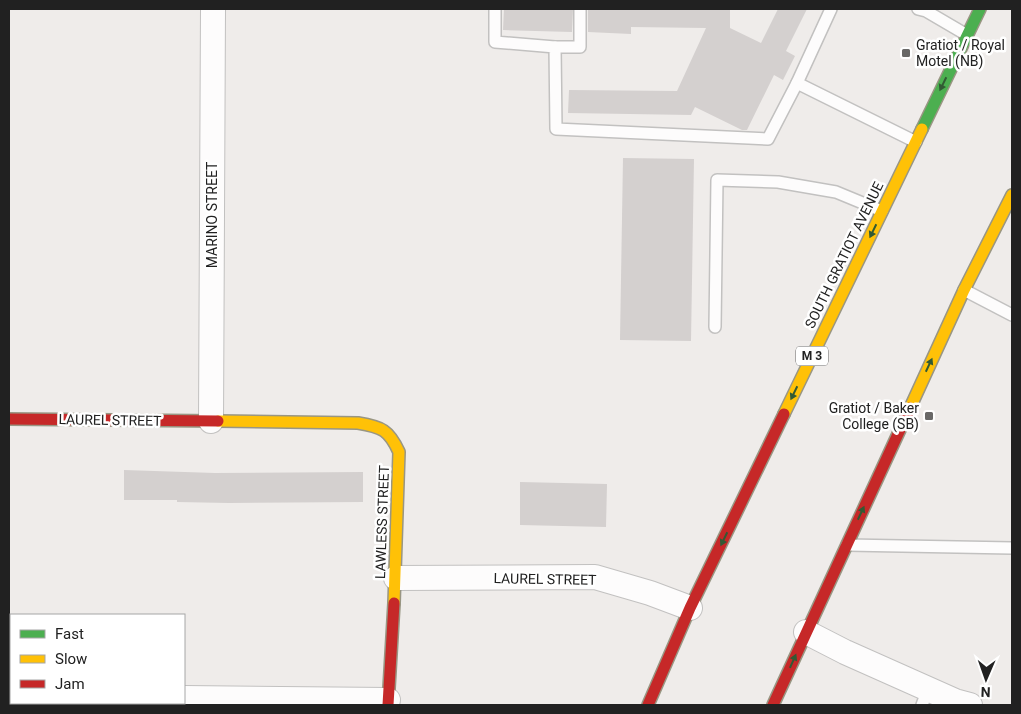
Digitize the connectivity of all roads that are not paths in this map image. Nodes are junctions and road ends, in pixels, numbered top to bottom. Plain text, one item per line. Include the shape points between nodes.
1 (214, 9) edge
2 (495, 9) edge
3 (580, 9) edge
4 (831, 9) edge
5 (918, 9) edge
6 (980, 9) edge
7 (967, 34) junction
8 (554, 47) junction
9 (797, 83) junction
10 (916, 142) junction
11 (1012, 195) edge
12 (882, 210) junction
13 (964, 290) junction
14 (1012, 315) edge
15 (715, 327) dead end
16 (9, 419) edge
17 (211, 421) junction
18 (846, 545) junction
19 (1012, 548) edge
20 (396, 578) junction
21 (690, 608) junction
22 (806, 632) junction
23 (925, 697) edge
24 (185, 698) edge
25 (388, 702) edge
26 (648, 705) edge
27 (773, 705) edge
28 (970, 705) edge

1 - 17 street, MARINO STREET
2 - 8 lane via 495,42
3 - 8 lane via 580,47
4 - 9 lane
5 - 7 lane via 926,10
6 - 7 main road, SOUTH GRATIOT AVENUE / M 3
7 -> 10 main road, SOUTH GRATIOT AVENUE / M 3
8 - 9 lane via 556,129 768,139
9 - 10 lane
10 - 12 main road, SOUTH GRATIOT AVENUE / M 3
11 - 13 main road
12 - 15 lane via 836,192 778,182 717,180
12 -> 21 main road, SOUTH GRATIOT AVENUE / M 3
13 - 14 lane
18 -> 13 main road
16 - 17 main road, LAUREL STREET
17 - 20 main road, LAWLESS STREET via 358,423 378,426 391,434 399,452
18 - 19 lane
18 - 22 main road
20 - 21 street, LAUREL STREET via 595,577
20 - 25 main road, LAWLESS STREET
21 - 26 main road, SOUTH GRATIOT AVENUE / M 3
22 - 23 street
27 -> 22 main road
23 - 28 street
24 - 25 street

